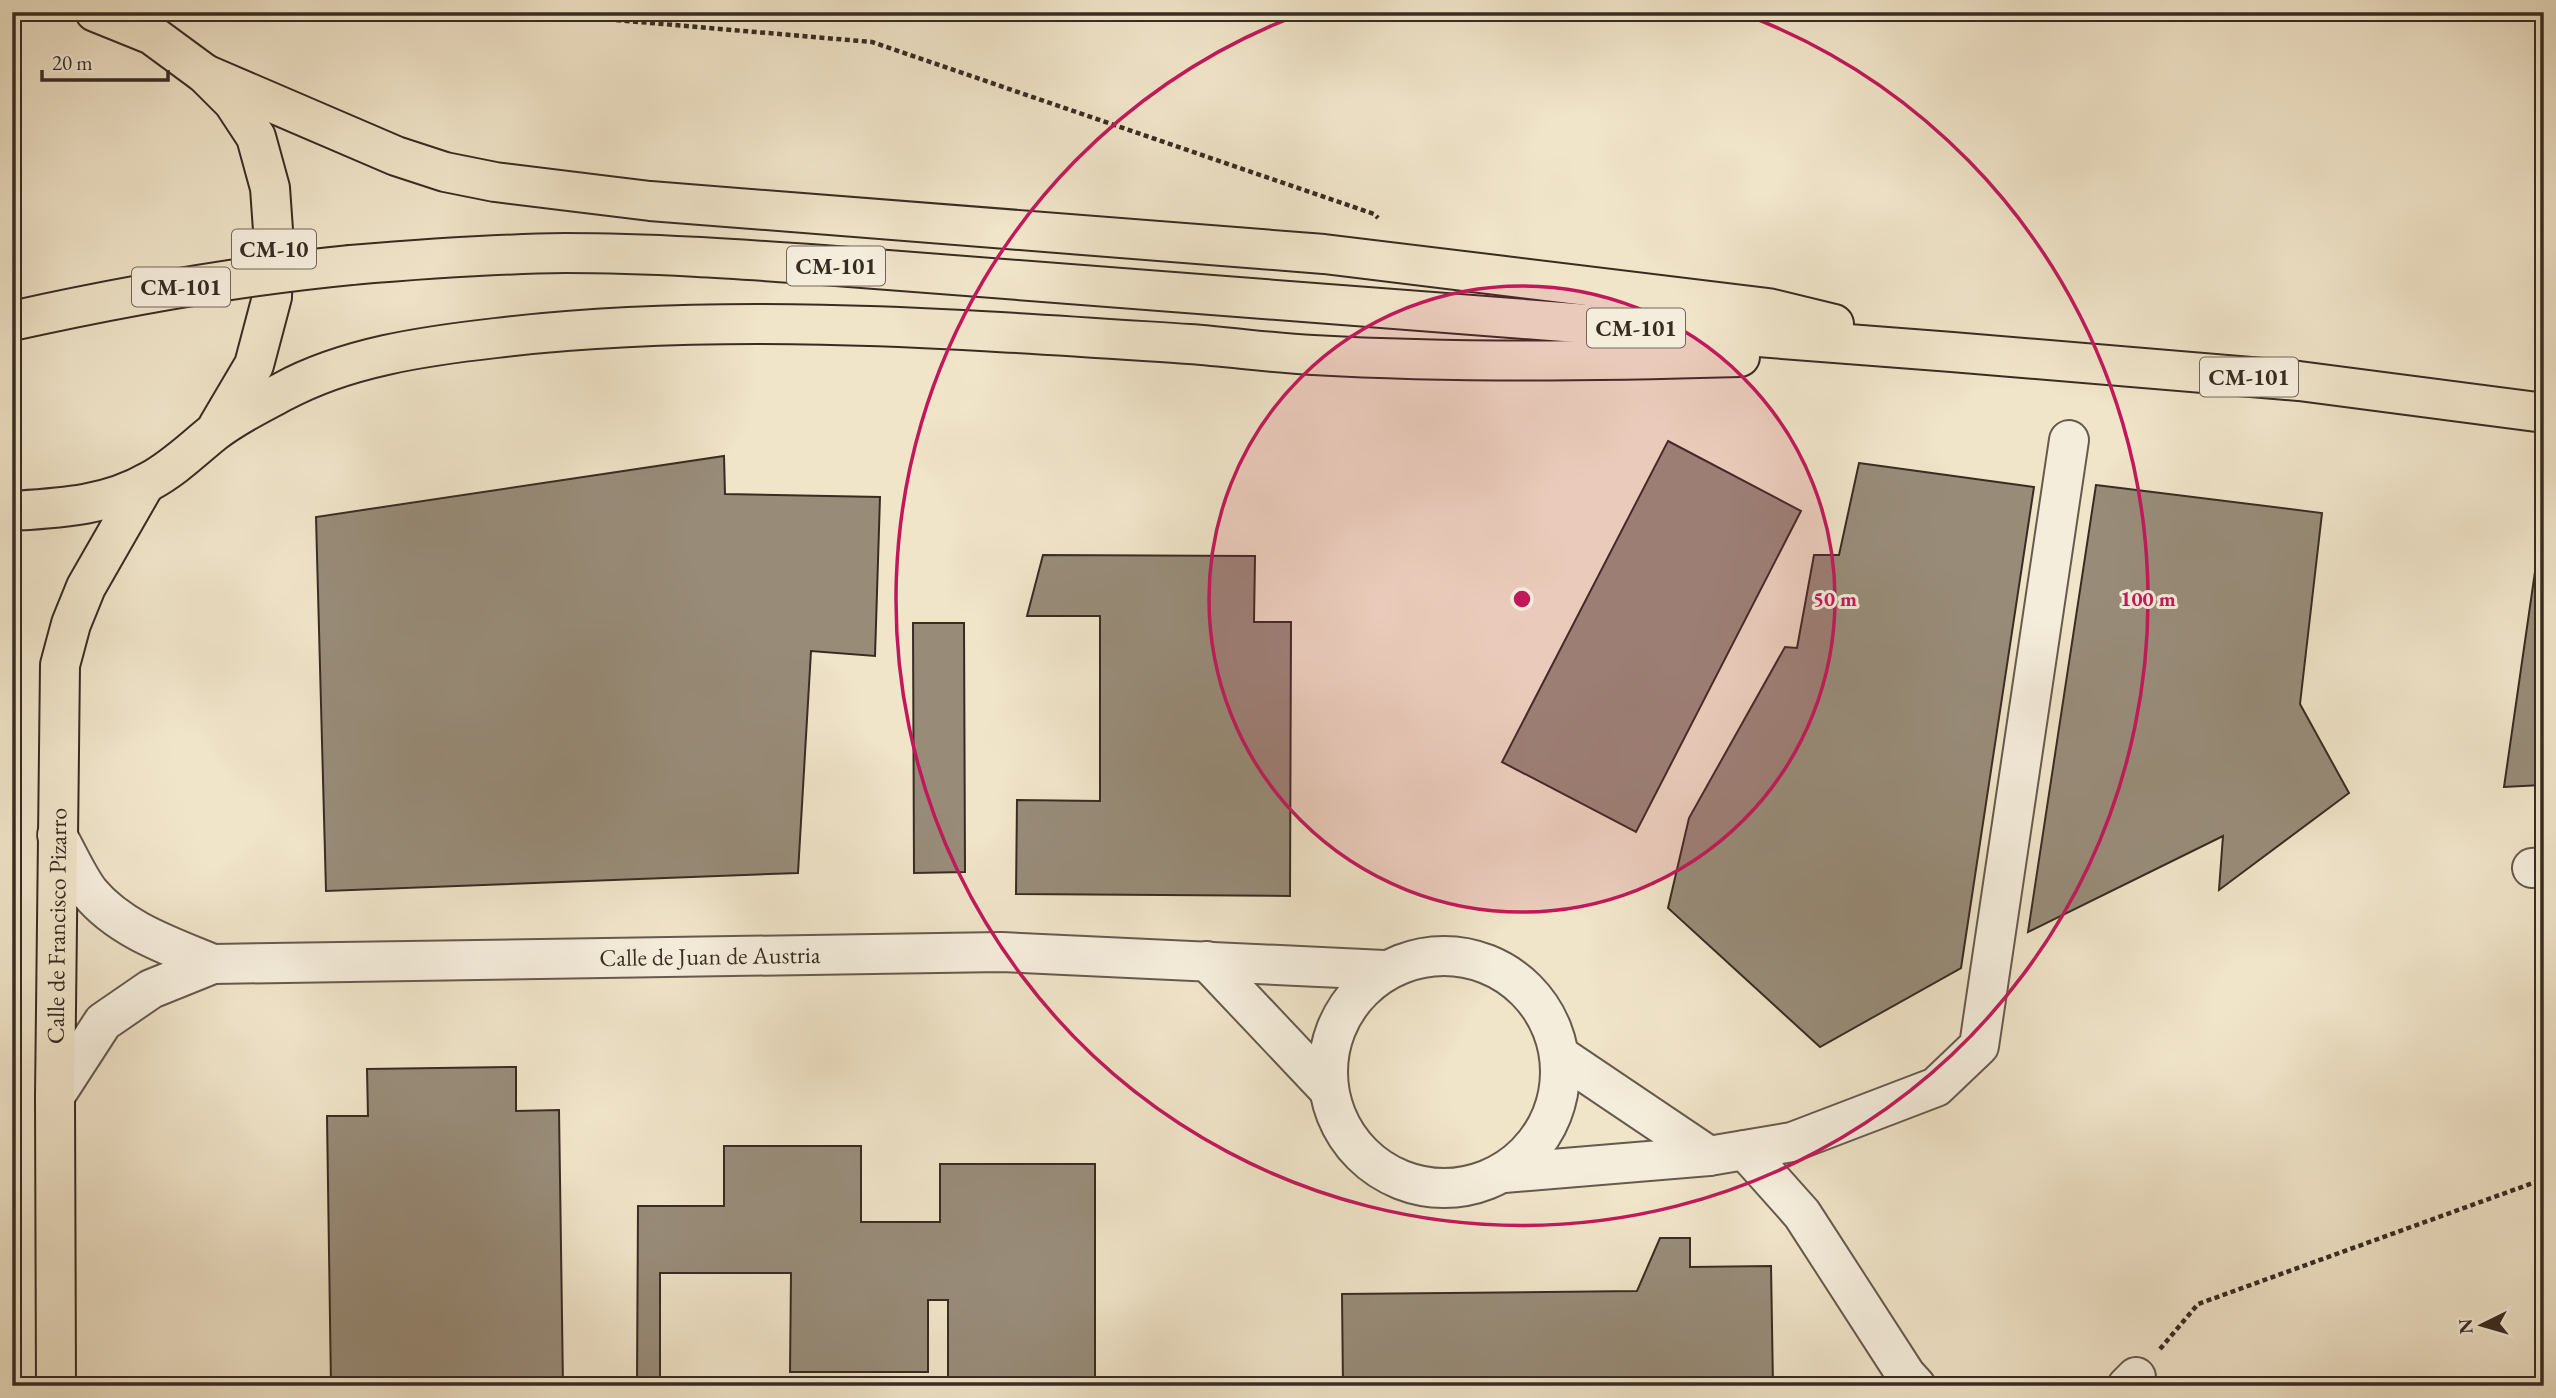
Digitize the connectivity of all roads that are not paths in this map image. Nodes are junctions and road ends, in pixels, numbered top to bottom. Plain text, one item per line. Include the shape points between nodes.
1 (95, 12) edge
2 (205, 74) junction
3 (12, 321) edge
4 (1952, 352) junction
5 (2544, 413) edge
6 (216, 431) junction
7 (2069, 440) dead end
8 (145, 484) junction
9 (12, 511) edge
10 (57, 835) junction
11 (1207, 961) junction
12 (213, 964) junction
13 (1384, 970) junction
14 (1559, 1055) junction
15 (1327, 1088) junction
16 (55, 1097) junction
17 (1727, 1153) junction
18 (1504, 1173) junction
19 (56, 1386) edge
20 (1916, 1386) edge

1 - 2 main road, CM-10 via 152,35
2 - 4 main road via 396,156 495,182 650,201 1324,254 1768,308
2 - 6 main road, CM-10 via 233,102 256,137 270,188 274,244 272,297 254,365
3 - 4 main road, CM-101, bridge via 209,282 351,265 565,253 716,258
4 - 5 main road, CM-101 via 2299,381
4 - 6 main road via 1580,362 1313,355 886,326 690,325 500,338 398,353 285,390
6 - 8 main road, CM-10 via 183,461
7 - 17 street via 1979,1046 1936,1087 1792,1142
8 - 9 main road, CM-10 via 79,507
8 - 10 main road, Calle de Francisco Pizarro / CM-10 via 86,587 60,665
10 - 12 street via 90,892 113,915 142,934
10 - 16 main road, Calle de Francisco Pizarro / CM-10
11 - 12 street, Calle de Juan de Austria via 1001,952
11 - 13 street, Calle de Juan de Austria
11 - 15 street
12 - 16 street via 151,989 103,1022
13 - 14 street via 1427,955 1473,958 1514,977 1545,1011
13 - 15 street via 1350,1001 1330,1042
14 - 17 street
14 - 18 street via 1557,1101 1538,1142
15 - 18 street via 1343,1132 1373,1166 1415,1186 1460,1188
16 - 19 main road, Calle de Francisco Pizarro / CM-10
17 - 18 street
17 - 20 street via 1802,1214

